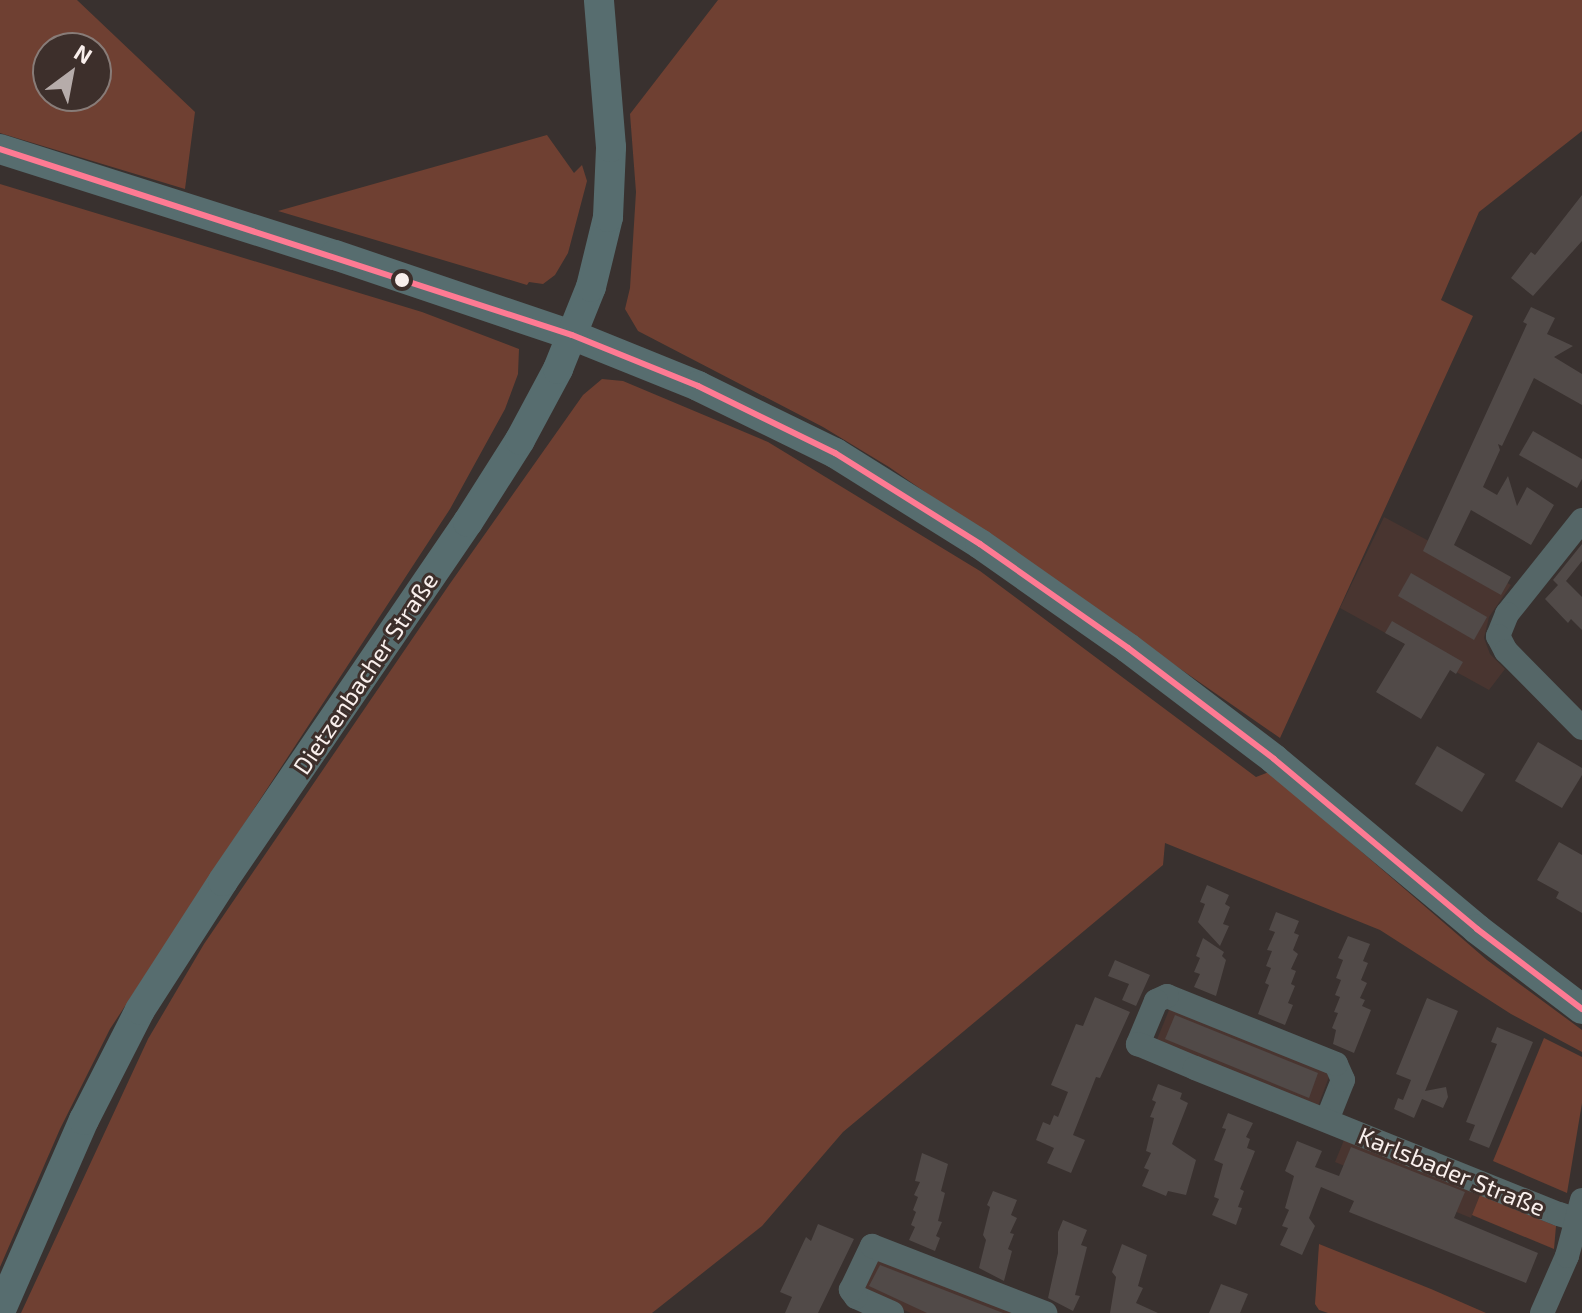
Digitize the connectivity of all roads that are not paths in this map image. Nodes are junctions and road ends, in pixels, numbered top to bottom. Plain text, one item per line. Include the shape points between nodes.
1 (599, 0) edge
2 (0, 149) edge
3 (572, 335) junction
4 (1582, 520) edge
5 (1582, 728) edge
6 (1582, 1009) edge
7 (1327, 1120) junction
8 (1580, 1210) edge
9 (0, 1312) edge
10 (892, 1313) edge
11 (1045, 1313) edge
12 (1542, 1313) edge

1 - 3 main road, Dietzenbacher Straße via 611,192 602,252
2 - 3 main road
3 - 6 main road via 789,429 875,476 980,544 1274,759 1477,929
3 - 9 main road, Dietzenbacher Straße via 495,482 140,1010 84,1120
4 - 5 street via 1507,614 1498,636 1506,651
7 - 7 street, Karlsbader Straße via 1343,1080 1336,1064 1167,996 1156,1001 1138,1044
7 - 8 street, Karlsbader Straße
8 - 12 street
10 - 11 street via 851,1290 872,1246

